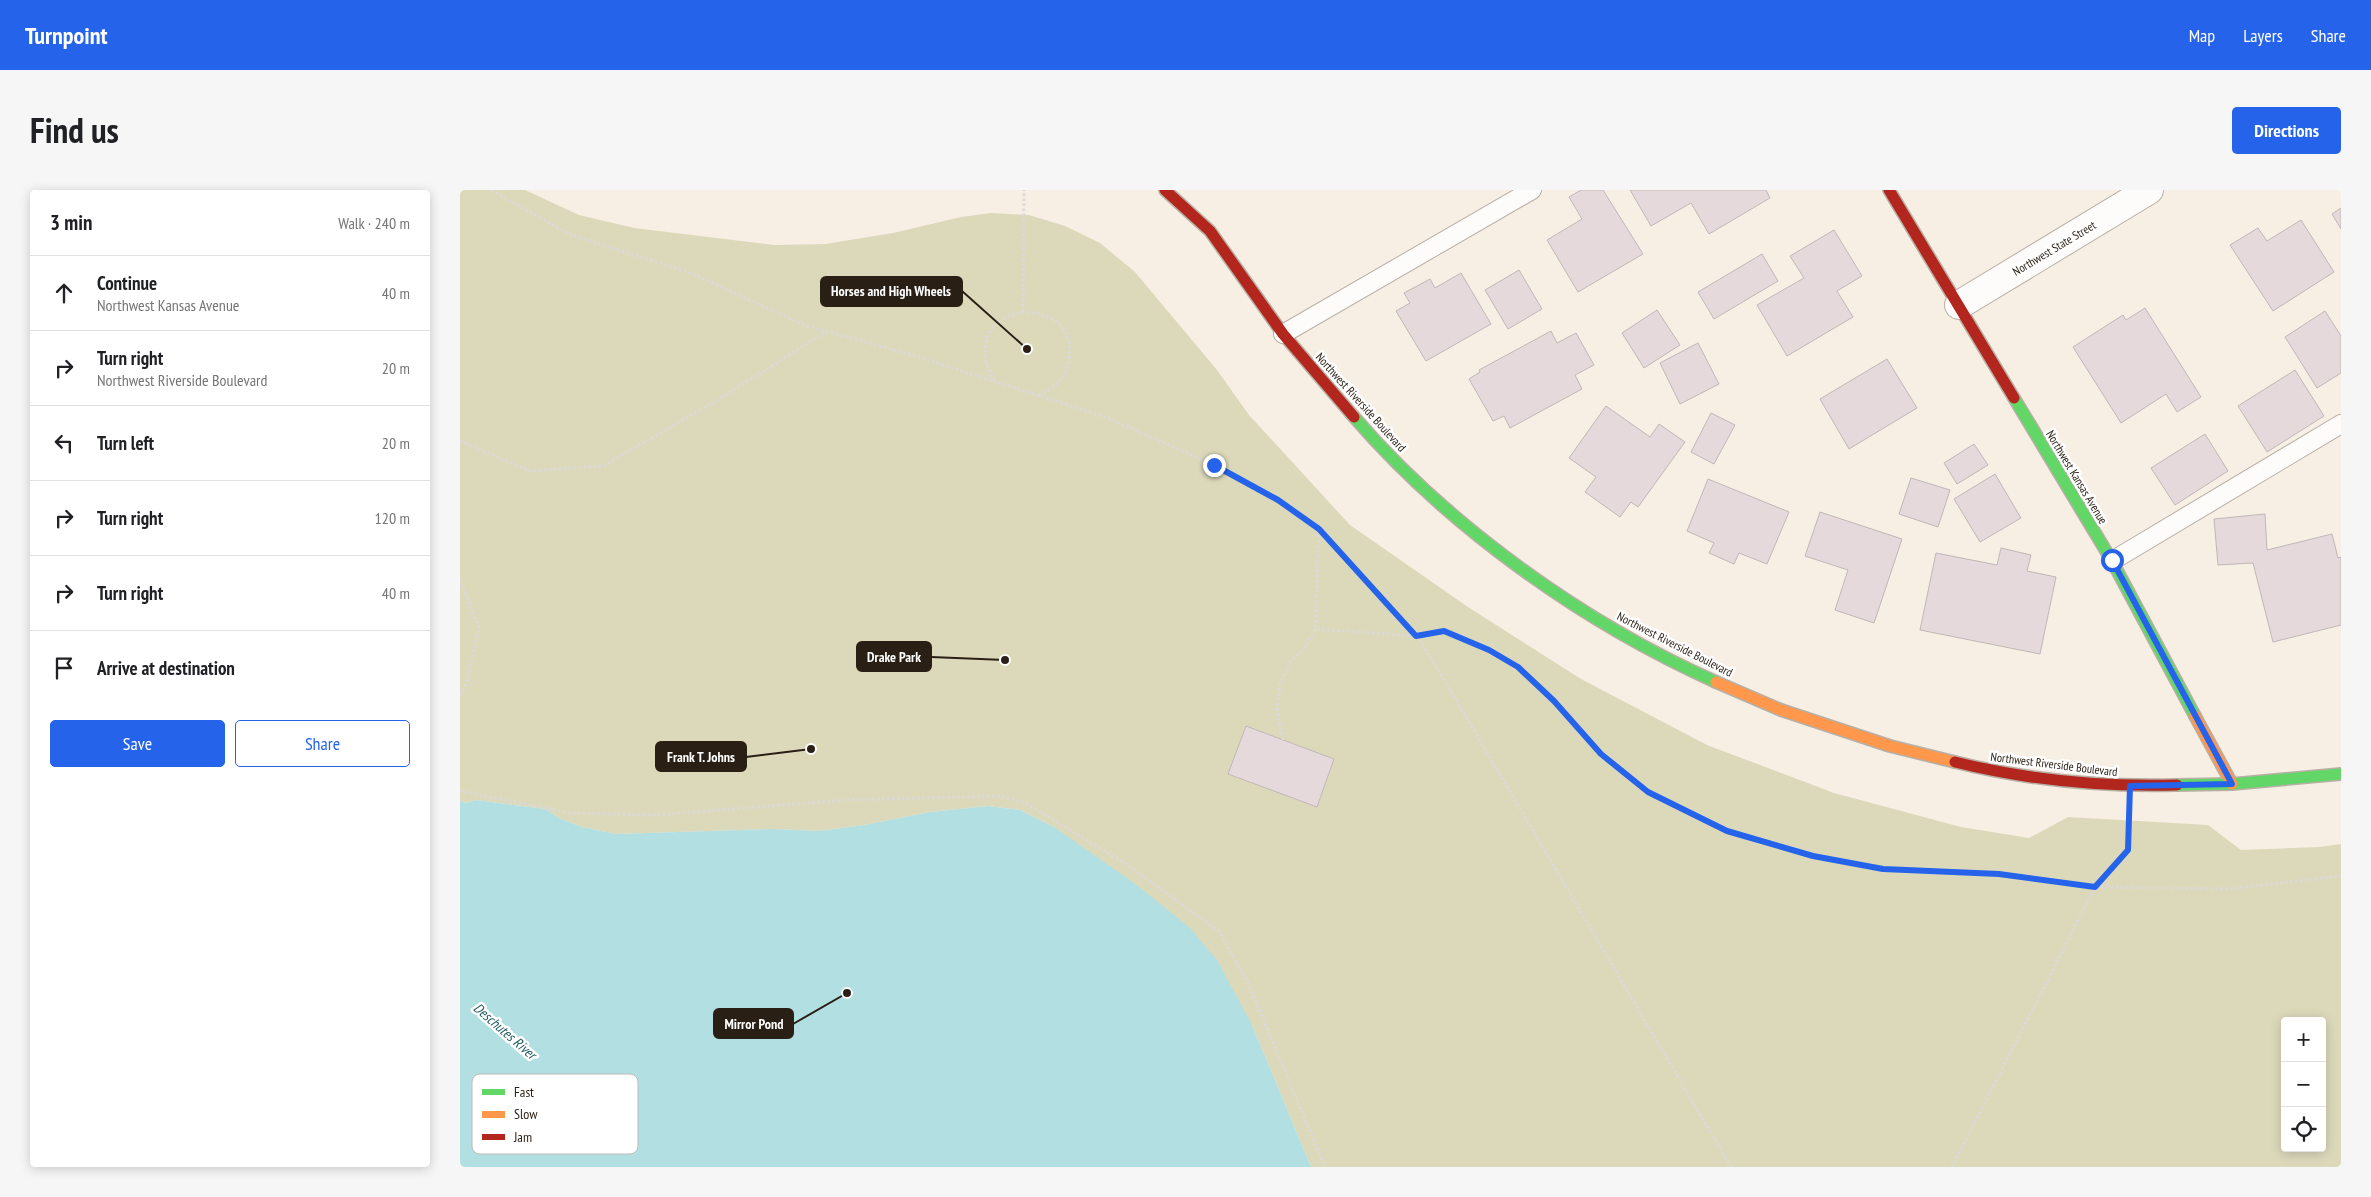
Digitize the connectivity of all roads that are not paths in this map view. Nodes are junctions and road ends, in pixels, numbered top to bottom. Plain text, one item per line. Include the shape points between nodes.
1 (1165, 190) edge
2 (1532, 190) edge
3 (1889, 190) edge
4 (2149, 190) edge
5 (1959, 305) junction
6 (1283, 334) junction
7 (2341, 424) edge
8 (2112, 560) junction
9 (2341, 774) edge
10 (2232, 784) junction

1 - 6 street, Northwest Riverside Boulevard via 1210,231
2 - 6 lane
3 - 5 street, Northwest Kansas Avenue
4 - 5 street, Northwest State Street
5 - 8 street, Northwest Kansas Avenue
6 - 10 street, Northwest Riverside Boulevard via 1381,448 1480,538 1586,614 1683,667 1781,710 1890,746 1997,773 2130,786
7 - 8 lane
8 - 10 street, Northwest Kansas Avenue
9 - 10 street, Northwest Riverside Boulevard

